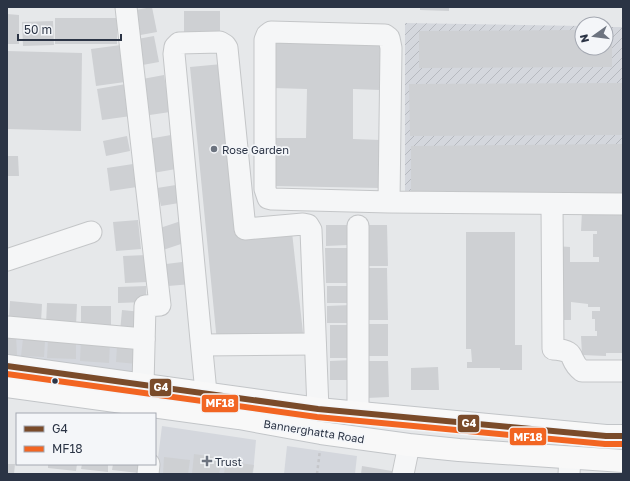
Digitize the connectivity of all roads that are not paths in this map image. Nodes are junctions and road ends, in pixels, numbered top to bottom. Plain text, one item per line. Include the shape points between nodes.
1 (126, 7) edge
2 (388, 202) junction
3 (552, 204) junction
4 (623, 204) edge
5 (358, 226) dead end
6 (91, 232) dead end
7 (7, 260) edge
8 (7, 327) edge
9 (144, 339) junction
10 (315, 344) junction
11 (202, 345) junction
12 (7, 366) edge
13 (623, 371) edge
14 (143, 385) junction
15 (7, 386) edge
16 (206, 393) junction
17 (318, 409) junction
18 (155, 411) edge
19 (358, 412) junction
20 (623, 436) edge
21 (408, 445) junction
22 (623, 461) edge
23 (569, 466) edge
24 (404, 474) edge

1 - 9 street via 160,305 145,306
2 - 2 street via 391,48 388,38 385,35 271,32 265,40 265,189 268,198
2 - 3 street
3 - 4 street
3 - 13 street via 553,349 569,351 577,367 582,371
5 - 19 street
6 - 7 street
8 - 9 street
9 - 14 street
10 - 11 street
10 - 11 street via 311,230 308,225 303,224 245,229 227,48 220,42 179,43 174,54
10 - 17 street
11 - 16 street
12 - 14 main road, Bannerghatta Road
14 - 16 main road, Bannerghatta Road
15 - 18 main road, Bannerghatta Road
16 - 17 main road, Bannerghatta Road
17 - 19 main road, Bannerghatta Road
18 - 21 main road, Bannerghatta Road via 239,418
19 - 20 main road, Bannerghatta Road
21 - 23 main road, Bannerghatta Road
21 - 24 street
22 - 23 main road, Bannerghatta Road

